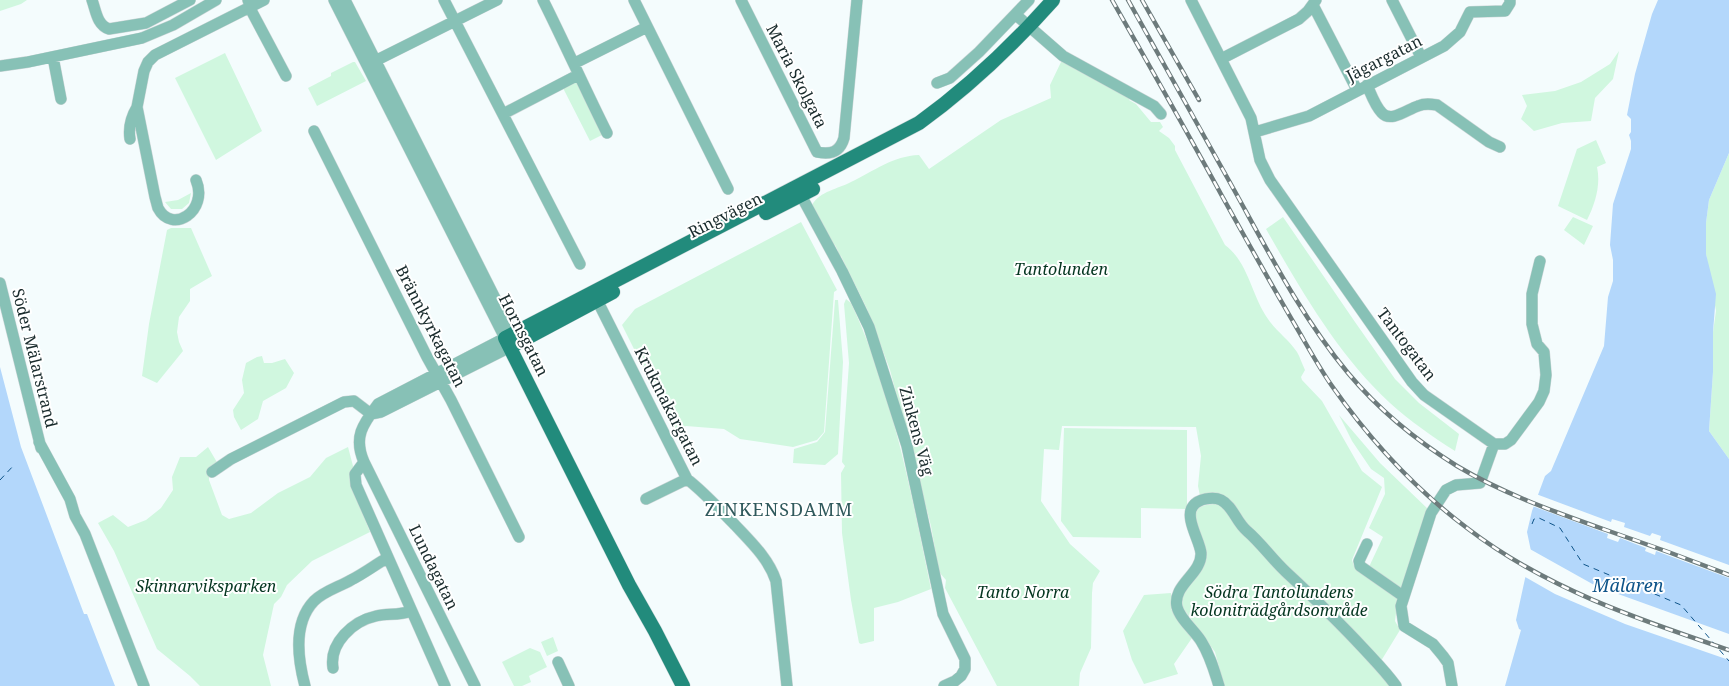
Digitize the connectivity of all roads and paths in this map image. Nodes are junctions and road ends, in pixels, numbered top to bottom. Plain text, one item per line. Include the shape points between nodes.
1 (92, 0) edge
2 (189, 0) edge
3 (216, 0) edge
4 (264, 0) edge
5 (334, 0) edge
6 (345, 0) edge
7 (444, 0) edge
8 (497, 0) edge
9 (543, 0) edge
10 (634, 0) edge
11 (741, 0) edge
12 (857, 0) edge
13 (1029, 0) edge
14 (1053, 0) edge
15 (1064, 0) edge
16 (1191, 0) edge
17 (1392, 0) edge
18 (1510, 0) edge
19 (249, 3) edge
20 (1314, 3) edge
21 (1016, 15) junction
22 (455, 22) junction
23 (647, 27) junction
24 (1033, 29) junction
25 (53, 57) junction
26 (1421, 57) junction
27 (1221, 59) junction
28 (575, 63) junction
29 (371, 64) junction
30 (0, 66) edge
31 (286, 76) dead end
32 (578, 76) junction
33 (937, 83) dead end
34 (1362, 88) junction
35 (62, 99) dead end
36 (137, 106) junction
37 (503, 114) junction
38 (1161, 114) dead end
39 (314, 131) dead end
40 (1255, 132) junction
41 (607, 134) dead end
42 (130, 139) dead end
43 (1500, 147) dead end
44 (196, 180) dead end
45 (728, 189) dead end
46 (798, 191) junction
47 (1540, 261) dead end
48 (580, 264) dead end
49 (0, 283) edge
50 (596, 297) junction
51 (512, 340) junction
52 (439, 378) junction
53 (371, 414) junction
54 (360, 435) joint
55 (1494, 444) junction
56 (364, 462) junction
57 (212, 472) dead end
58 (687, 479) junction
59 (646, 499) dead end
60 (519, 537) dead end
61 (1367, 544) dead end
62 (387, 558) junction
63 (1403, 596) junction
64 (411, 611) junction
65 (558, 662) dead end
66 (333, 668) dead end
67 (144, 686) edge
68 (305, 686) edge
69 (445, 686) edge
70 (475, 686) edge
71 (569, 686) edge
72 (683, 686) edge
73 (692, 686) edge
74 (787, 686) edge
75 (944, 686) edge
76 (1219, 686) edge
77 (1396, 686) edge
78 (1452, 686) edge

1 - 2 street via 100,23 108,30 146,22
3 - 25 street via 174,25 142,38
4 - 19 street
5 - 29 street, Hornsgatan
6 - 29 street, Hornsgatan
7 - 22 street
8 - 22 street
9 - 28 street
10 - 23 street
11 - 12 street, Maria Skolgata via 817,152 832,153 842,146 844,138
13 - 21 street
14 - 24 main road, Ringvägen
15 - 24 main road, Ringvägen
16 - 27 street, Tantogatan
17 - 26 street
18 - 26 street, Jägargatan via 1505,11 1470,12 1460,32
19 - 31 street
19 - 36 street via 155,55 144,71
20 - 27 street via 1299,19
20 - 34 street
21 - 24 street
21 - 33 street via 950,78
22 - 29 street
22 - 37 street
23 - 28 street
23 - 45 street
24 - 38 street via 1063,56 1154,106
24 - 46 main road, Ringvägen via 1022,48 963,101 927,128
25 - 30 street
25 - 35 street
26 - 34 street, Jägargatan
27 - 40 street, Tantogatan
28 - 32 street
29 - 51 street, Hornsgatan
32 - 37 street
32 - 41 street
34 - 40 street, Jägargatan via 1309,116
34 - 43 street via 1382,114 1394,116 1419,105 1437,105
36 - 42 street via 131,116
36 - 44 street via 159,209 176,220 191,213 196,207 200,189
37 - 48 street
39 - 52 street, Brännkyrkagatan
40 - 55 street, Tantogatan via 1260,160 1270,180 1402,370 1424,395
46 - 50 main road, Ringvägen
46 - 75 street, Zinkens Väg via 842,271 868,327 907,446 943,614 965,659 961,676
47 - 55 street via 1532,294 1532,324 1537,344 1544,352 1544,391 1511,440 1505,444
49 - 67 street, Söder Mälarstrand via 42,458 63,502 85,534
50 - 51 main road, Ringvägen
50 - 58 street, Krukmakargatan
51 - 52 street, Ringvägen
51 - 72 main road, Hornsgatan via 632,590
51 - 73 main road, Hornsgatan
52 - 53 street, Ringvägen via 378,404
52 - 60 street, Brännkyrkagatan
53 - 54 street, Ringvägen
53 - 57 street via 354,401 344,402 231,459
54 - 56 street, Lundagatan via 359,450
55 - 63 street via 1480,483 1456,485 1446,490 1431,513
56 - 62 street via 355,474 356,485
56 - 70 street, Lundagatan
58 - 59 street
58 - 74 street, Krukmakargatan via 703,491 762,554 774,574
61 - 63 street via 1360,566
62 - 64 street
62 - 68 street via 326,592 308,608 299,646
63 - 78 street via 1404,626 1433,644 1443,656 1448,663
64 - 66 street via 377,616 356,624 345,633 335,649
64 - 69 street
65 - 71 street
76 - 77 street via 1209,654 1177,608 1180,590 1200,559 1201,551 1190,512 1192,506 1208,498 1225,502 1240,525 1345,629

